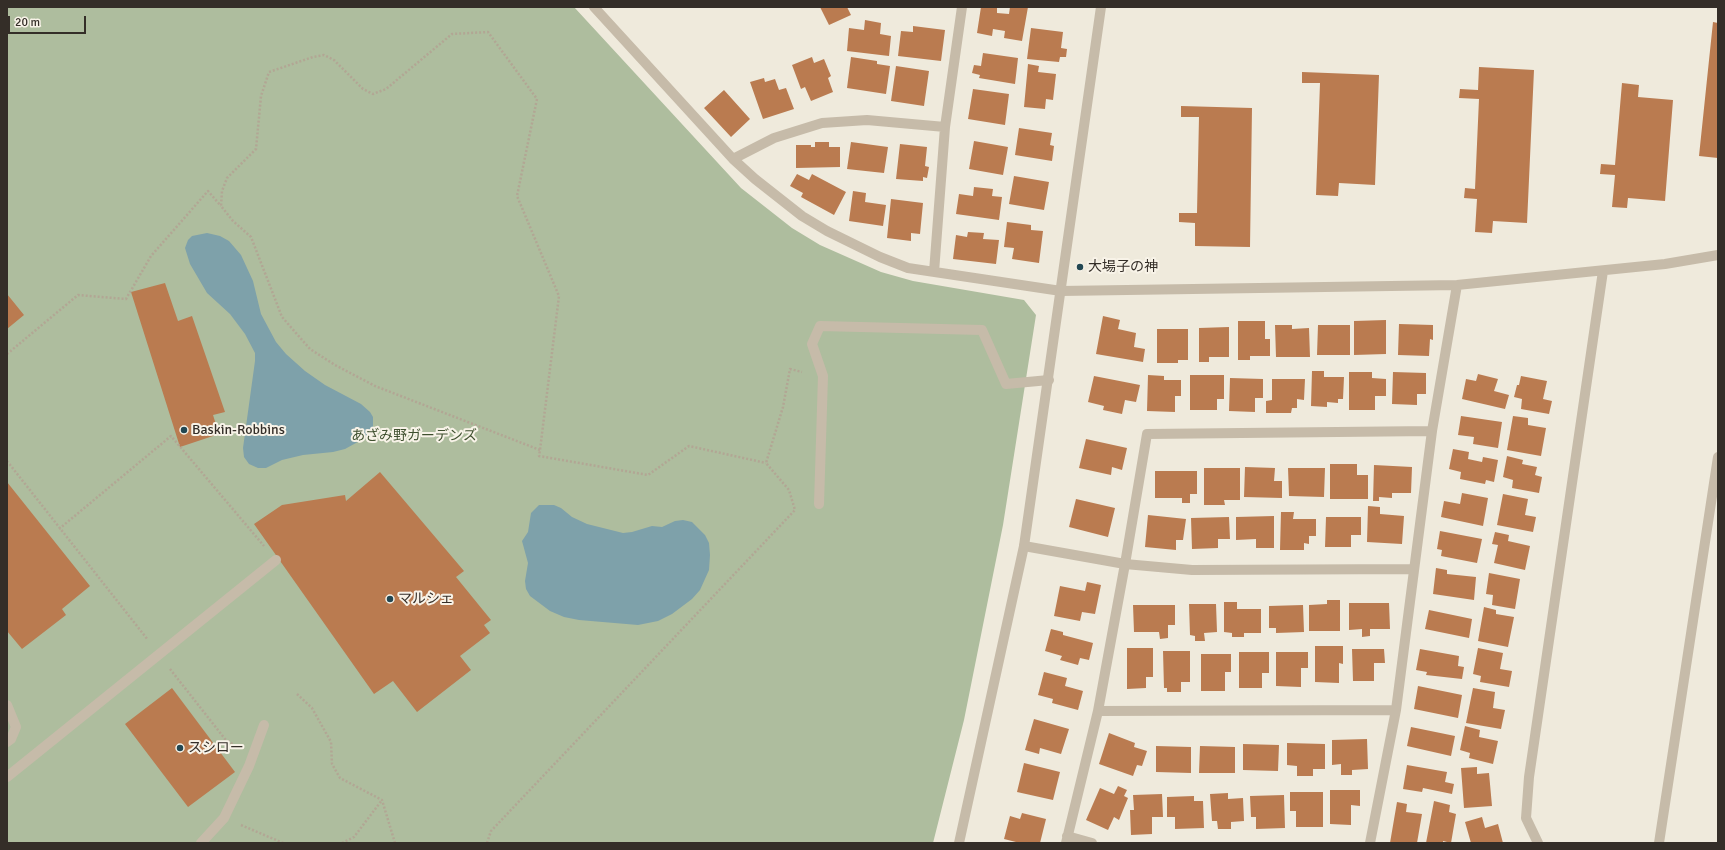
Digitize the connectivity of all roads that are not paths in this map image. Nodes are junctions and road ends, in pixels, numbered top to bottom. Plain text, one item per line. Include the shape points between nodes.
1 (594, 7) edge
2 (962, 7) edge
3 (1101, 7) edge
4 (945, 127) junction
5 (733, 159) junction
6 (1718, 255) edge
7 (1603, 271) junction
8 (934, 272) junction
9 (1457, 285) junction
10 (1061, 291) junction
11 (1049, 380) junction
12 (1432, 431) junction
13 (1718, 458) edge
14 (818, 504) dead end
15 (1024, 546) junction
16 (276, 560) road end
17 (1125, 564) junction
18 (1414, 569) junction
19 (7, 705) edge
20 (1396, 710) junction
21 (1098, 711) junction
22 (264, 726) dead end
23 (7, 742) edge
24 (7, 777) edge
25 (1067, 840) edge
26 (201, 843) edge
27 (959, 843) edge
28 (1092, 843) edge
29 (1370, 843) edge
30 (1538, 843) edge
31 (1659, 843) edge

1 - 5 street
2 - 4 street
3 - 10 street
4 - 5 street via 867,120 822,123 774,138
4 - 8 street
5 - 8 street via 778,198 827,231 908,268
6 - 7 street
7 - 9 street
7 - 30 street via 1529,777 1526,818
8 - 10 street
9 - 10 street
9 - 12 street
10 - 11 street
11 - 14 street via 1006,384 982,330 820,326 812,344 823,376
11 - 15 street
12 - 17 street via 1147,434
12 - 18 street
13 - 31 street
15 - 17 street
15 - 27 street
16 - 24 street
17 - 18 street via 1192,570
17 - 21 street
18 - 20 street
19 - 23 street via 16,727
20 - 21 street
20 - 29 street
21 - 25 street
22 - 26 street via 224,818
25 - 28 street

